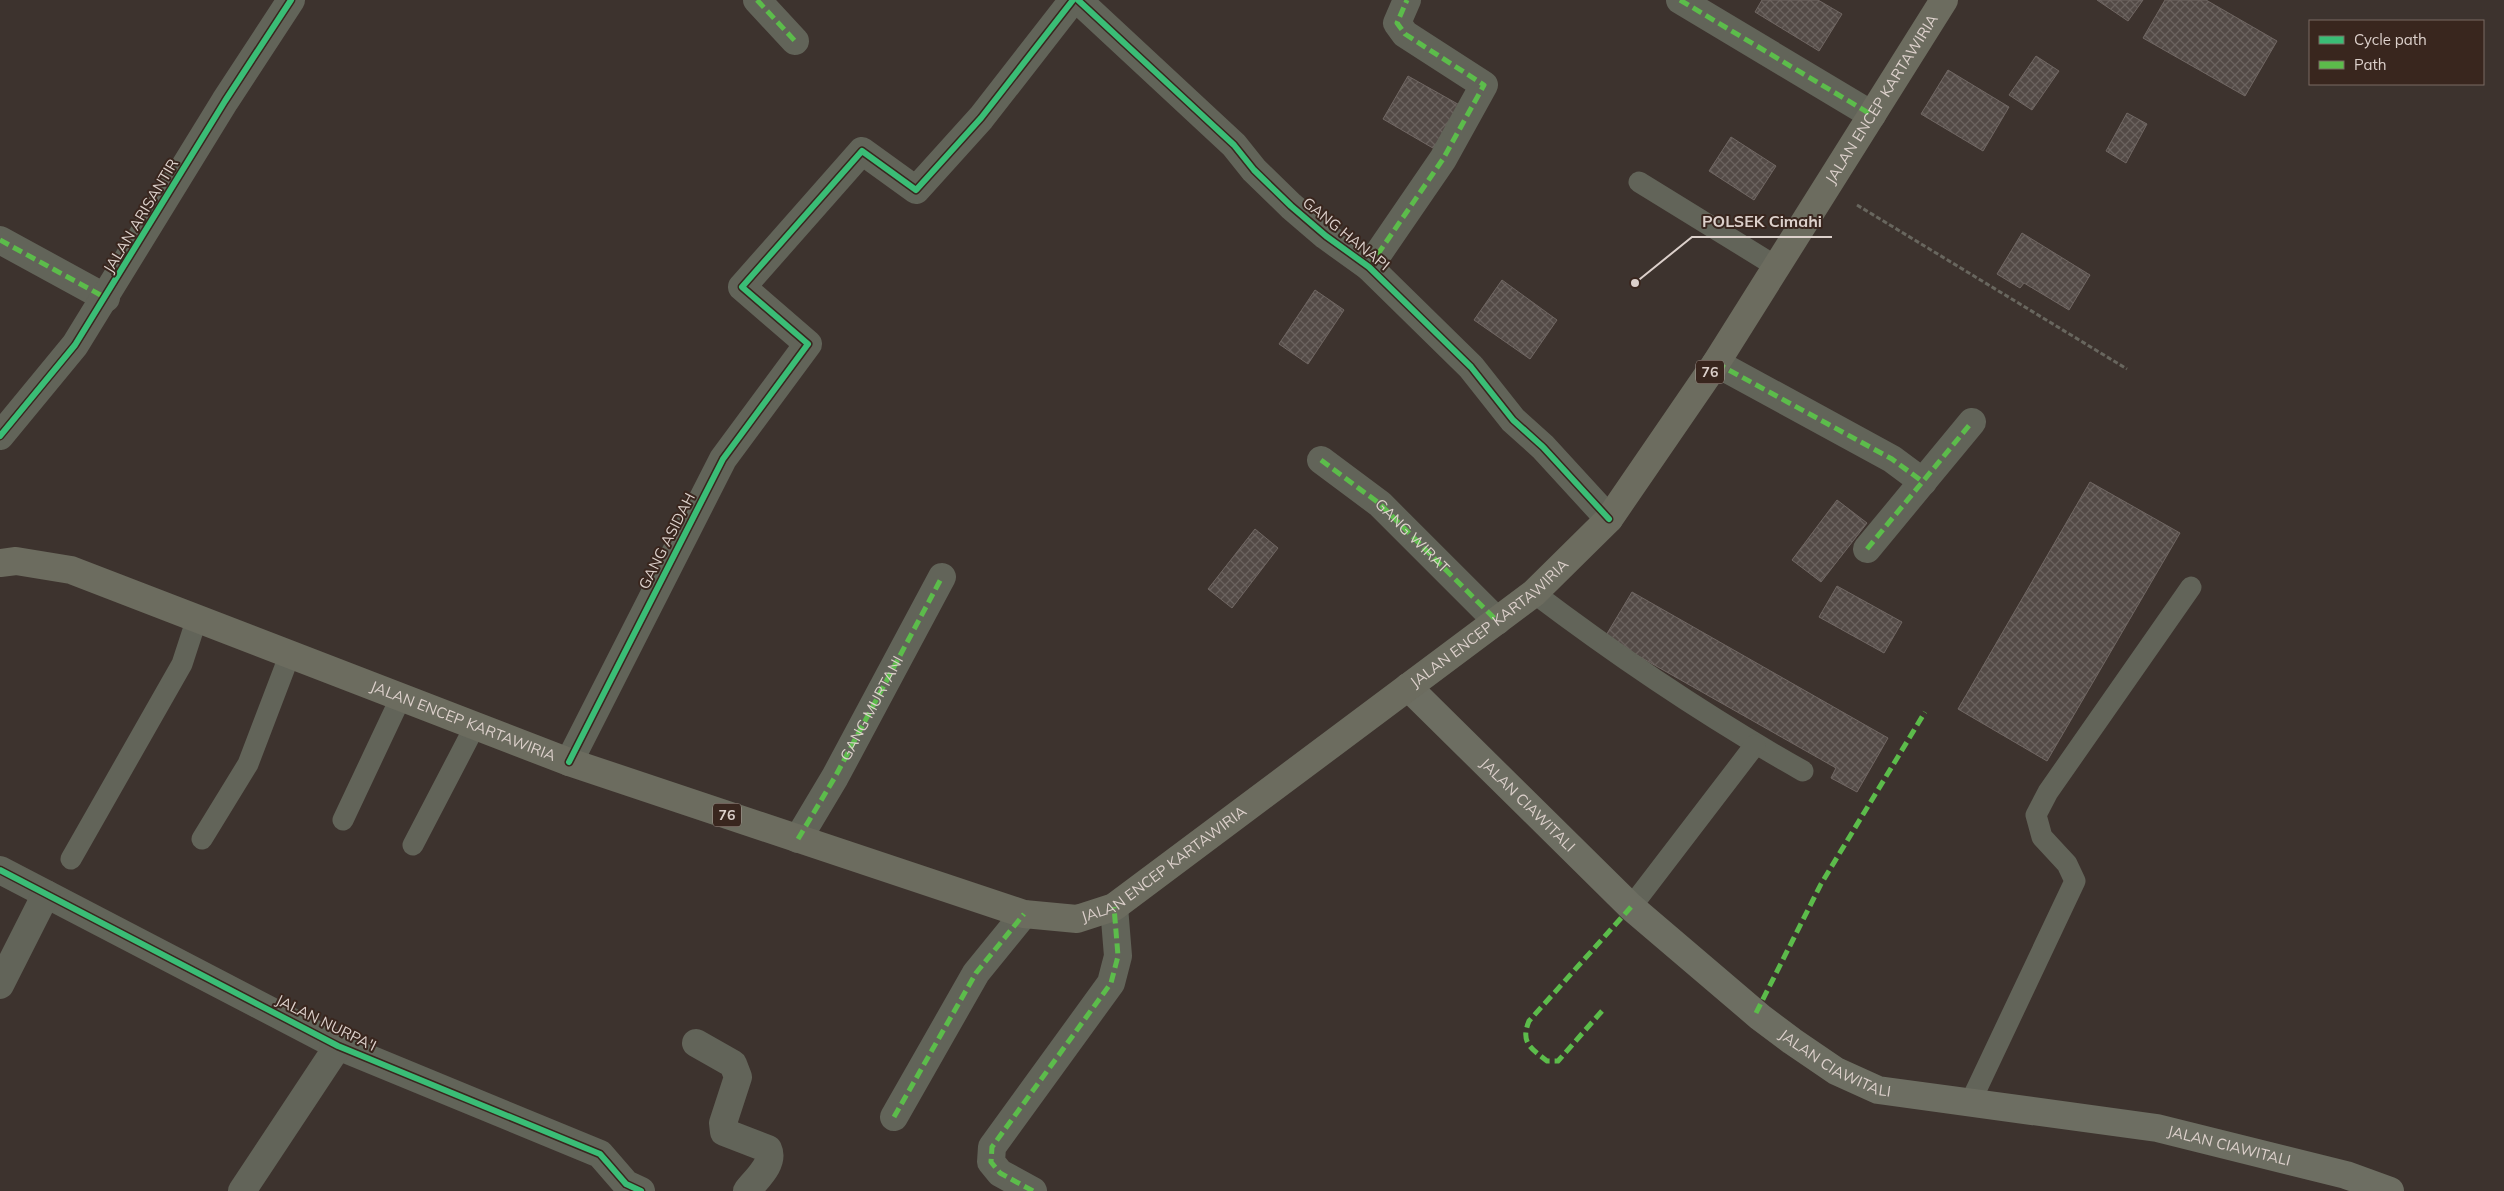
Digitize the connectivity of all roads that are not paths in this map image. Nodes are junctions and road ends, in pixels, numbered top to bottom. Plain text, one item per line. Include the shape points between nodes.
1 (291, 0) edge
2 (757, 0) edge
3 (1073, 0) edge
4 (1078, 0) edge
5 (1407, 0) edge
6 (1680, 0) edge
7 (1944, 0) edge
8 (795, 40) dead end
9 (1872, 115) junction
10 (1639, 182) dead end
11 (0, 240) edge
12 (1369, 267) junction
13 (1776, 267) junction
14 (106, 298) junction
15 (1716, 363) junction
16 (1972, 422) dead end
17 (0, 436) edge
18 (1321, 460) dead end
19 (1923, 482) junction
20 (1609, 519) junction
21 (1867, 549) dead end
22 (0, 563) edge
23 (942, 577) dead end
24 (2192, 587) dead end
25 (1534, 593) junction
26 (197, 618) junction
27 (1497, 621) junction
28 (290, 654) junction
29 (1408, 687) junction
30 (401, 697) junction
31 (475, 726) junction
32 (1755, 744) junction
33 (569, 762) junction
34 (1803, 771) dead end
35 (343, 820) dead end
36 (202, 839) dead end
37 (798, 839) junction
38 (413, 845) dead end
39 (70, 859) dead end
40 (0, 870) edge
41 (46, 894) junction
42 (1114, 907) junction
43 (1631, 907) junction
44 (1024, 914) junction
45 (0, 985) edge
46 (696, 1043) dead end
47 (338, 1046) junction
48 (1970, 1103) junction
49 (894, 1117) dead end
50 (2343, 1183) edge
51 (630, 1189) edge
52 (242, 1191) edge
53 (747, 1191) edge
54 (1033, 1191) edge
55 (2390, 1191) edge

1 - 14 street, JALAN ARISANTIR via 225,101
2 - 8 street
3 - 33 street, GANG ASIDAH via 981,118 916,190 862,151 742,287 808,344 722,458
4 - 12 street, GANG HANAPI via 1234,145 1291,206
5 - 12 street, GANG HANAPI via 1397,23 1406,34 1484,85 1443,160
6 - 9 street
7 - 9 main road, JALAN ENCEP KARTAWIRIA / 76
9 - 13 main road, JALAN ENCEP KARTAWIRIA / 76
10 - 13 lane
11 - 14 street
12 - 20 street, GANG HANAPI via 1472,367 1513,420 1543,447
13 - 15 main road, JALAN ENCEP KARTAWIRIA / 76
14 - 17 street, JALAN ARISANTIR via 75,345
15 - 19 street via 1892,459
15 - 20 main road, JALAN ENCEP KARTAWIRIA / 76
16 - 19 street
18 - 27 street, GANG WIRAT via 1380,504
19 - 21 street
20 - 25 main road, JALAN ENCEP KARTAWIRIA / 76
22 - 26 main road, JALAN ENCEP KARTAWIRIA / 76 via 16,561 71,570
23 - 37 street, GANG MURTANI
24 - 48 lane via 2048,792 2036,815 2042,837 2067,864 2075,881
25 - 27 main road, JALAN ENCEP KARTAWIRIA / 76
25 - 32 lane via 1613,653
26 - 28 main road, JALAN ENCEP KARTAWIRIA / 76
26 - 39 lane via 182,664
27 - 29 main road, JALAN ENCEP KARTAWIRIA / 76
28 - 30 main road, JALAN ENCEP KARTAWIRIA / 76
28 - 36 lane via 248,764
29 - 42 main road, JALAN ENCEP KARTAWIRIA / 76
29 - 43 main road, JALAN CIAWITALI
30 - 31 main road, JALAN ENCEP KARTAWIRIA / 76
30 - 35 lane
31 - 33 main road, JALAN ENCEP KARTAWIRIA / 76
31 - 38 lane
32 - 34 lane
32 - 43 lane
33 - 37 main road, JALAN ENCEP KARTAWIRIA / 76
37 - 44 main road, JALAN ENCEP KARTAWIRIA / 76
40 - 41 street, JALAN NURPA'I
41 - 45 street
41 - 47 street, JALAN NURPA'I
42 - 44 main road, JALAN ENCEP KARTAWIRIA / 76 via 1077,919
42 - 54 street via 1118,956 1111,983 992,1147 990,1162 995,1168
43 - 48 main road, JALAN CIAWITALI via 1760,1017 1836,1071 1878,1090
44 - 49 street via 976,973
46 - 53 street via 733,1064 738,1077 722,1123 724,1132 768,1149 771,1155
47 - 51 street, JALAN NURPA'I via 600,1154
47 - 52 street
48 - 50 main road, JALAN CIAWITALI via 2157,1128
50 - 55 main road, JALAN CIAWITALI

